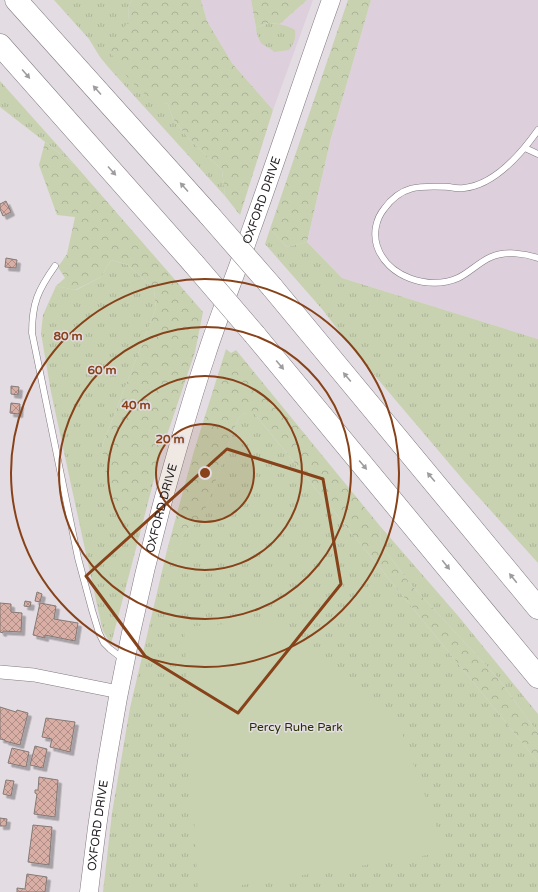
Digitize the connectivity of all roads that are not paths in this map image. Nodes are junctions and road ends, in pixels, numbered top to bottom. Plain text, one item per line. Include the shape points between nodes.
1 (16, 0) edge
2 (331, 0) edge
3 (0, 45) edge
4 (538, 130) edge
5 (525, 148) junction
6 (538, 154) edge
7 (538, 258) edge
8 (55, 266) dead end
9 (538, 608) edge
10 (125, 660) junction
11 (0, 672) edge
12 (538, 677) edge
13 (119, 692) junction
14 (89, 892) edge

9 -> 1 highway, bridge via 272,287
2 - 10 main road, OXFORD DRIVE via 206,356 151,545
3 -> 12 highway, bridge via 255,335
4 - 5 lane
5 - 6 lane
5 - 7 lane via 509,165 484,182 464,188 422,186 393,198 383,210 376,226 375,238 379,252 389,266 416,280 435,284 458,278 491,257 508,253
8 - 10 lane via 36,298 32,333 78,558 92,610 104,643
10 - 13 main road, OXFORD DRIVE
11 - 13 street via 34,675
13 - 14 main road, OXFORD DRIVE

